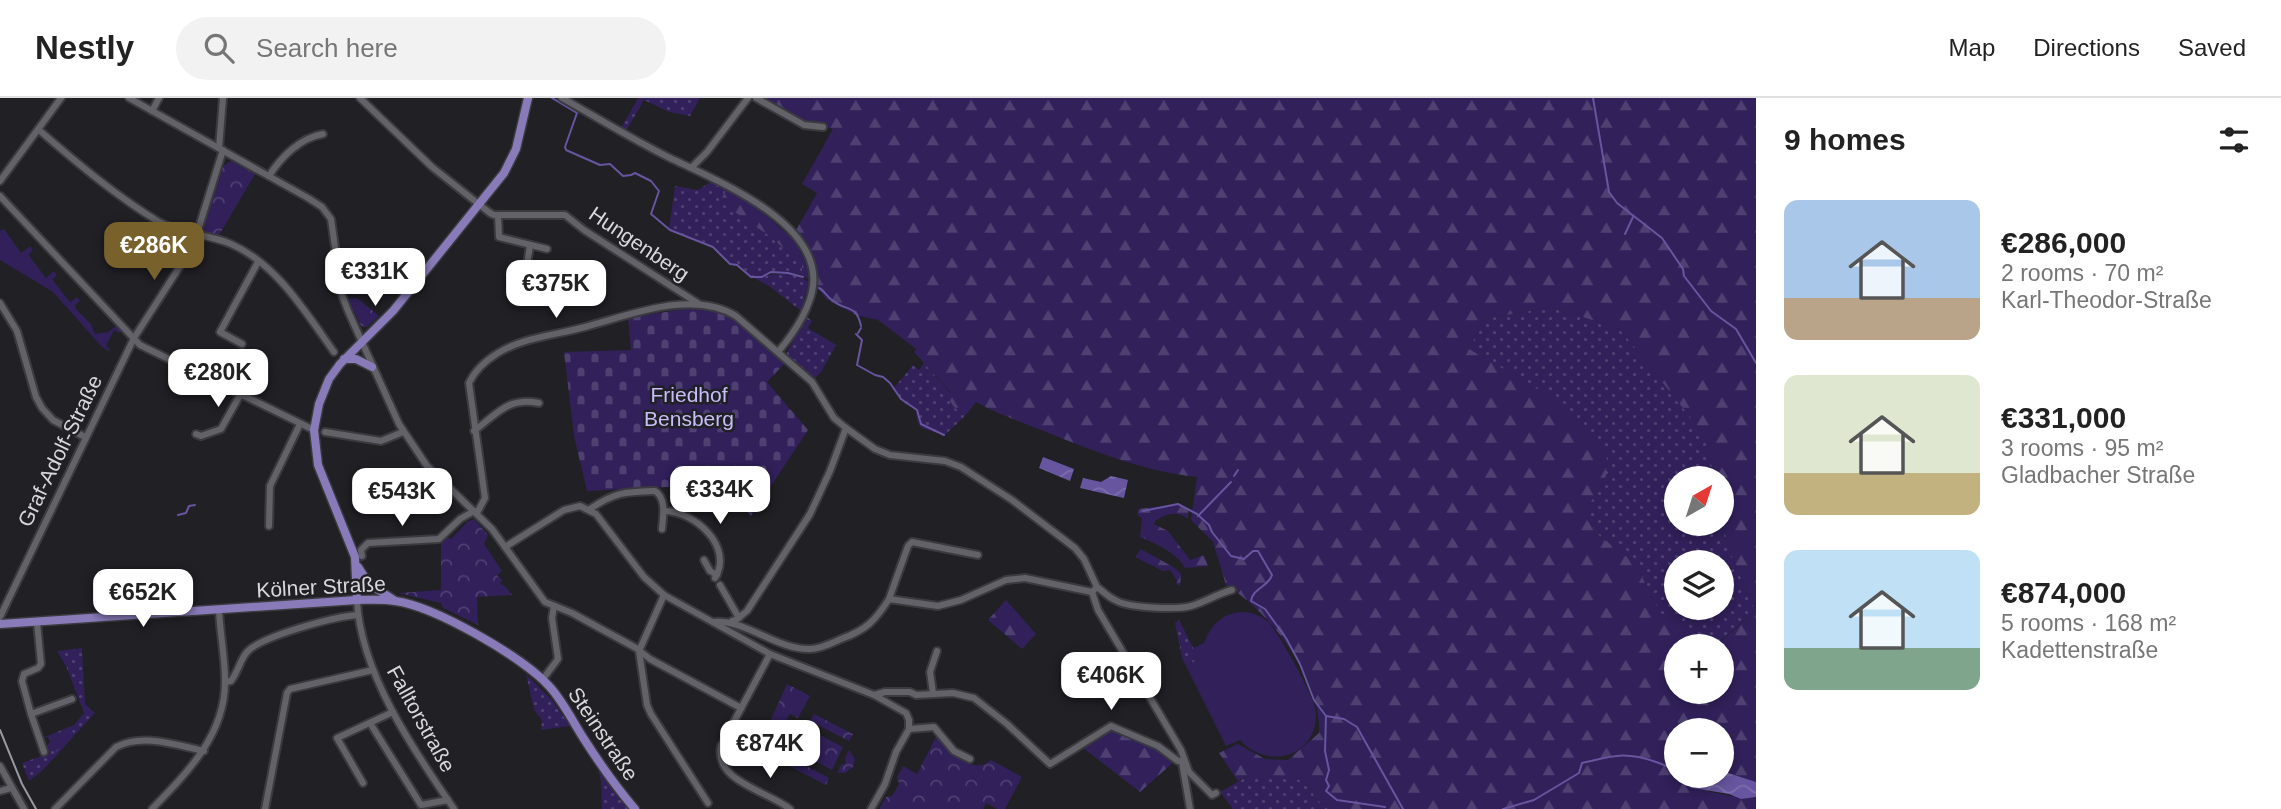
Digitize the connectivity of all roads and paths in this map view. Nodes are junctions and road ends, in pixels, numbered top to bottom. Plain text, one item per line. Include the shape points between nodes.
1 (61, 98) edge
2 (129, 98) edge
3 (159, 98) edge
4 (223, 98) edge
5 (360, 98) edge
6 (528, 98) edge
7 (562, 98) edge
8 (748, 98) edge
9 (755, 98) edge
10 (152, 111) junction
11 (822, 127) dead end
12 (39, 130) junction
13 (323, 134) dead end
14 (221, 149) junction
15 (691, 168) junction
16 (269, 176) junction
17 (0, 181) edge
18 (0, 196) edge
19 (479, 205) junction
20 (498, 215) junction
21 (196, 236) junction
22 (530, 246) junction
23 (547, 249) dead end
24 (258, 262) junction
25 (527, 264) dead end
26 (0, 303) edge
27 (699, 304) junction
28 (134, 338) junction
29 (362, 342) junction
30 (242, 344) dead end
31 (334, 352) dead end
32 (778, 352) junction
33 (344, 359) junction
34 (372, 367) junction
35 (240, 395) junction
36 (539, 403) dead end
37 (300, 424) junction
38 (846, 428) junction
39 (314, 430) junction
40 (474, 431) junction
41 (325, 432) dead end
42 (403, 432) junction
43 (196, 434) dead end
44 (85, 437) junction
45 (590, 509) junction
46 (664, 511) junction
47 (476, 512) junction
48 (269, 526) dead end
49 (662, 528) dead end
50 (505, 547) junction
51 (978, 555) dead end
52 (360, 560) junction
53 (704, 560) dead end
54 (720, 585) dead end
55 (1094, 590) junction
56 (1232, 590) dead end
57 (664, 595) junction
58 (888, 598) junction
59 (358, 600) junction
60 (394, 601) junction
61 (554, 606) junction
62 (219, 610) junction
63 (358, 615) junction
64 (0, 617) edge
65 (739, 618) junction
66 (732, 621) junction
67 (37, 622) junction
68 (711, 623) junction
69 (0, 624) edge
70 (639, 651) junction
71 (937, 651) dead end
72 (770, 654) junction
73 (373, 670) junction
74 (543, 679) junction
75 (226, 682) junction
76 (933, 693) junction
77 (874, 695) junction
78 (72, 699) dead end
79 (741, 708) junction
80 (393, 712) junction
81 (31, 713) junction
82 (370, 723) junction
83 (909, 729) junction
84 (204, 751) junction
85 (44, 752) dead end
86 (970, 759) dead end
87 (1183, 761) junction
88 (0, 766) edge
89 (363, 783) dead end
90 (11, 788) junction
91 (0, 791) edge
92 (1216, 793) dead end
93 (448, 800) junction
94 (708, 803) dead end
95 (24, 809) edge
96 (55, 809) edge
97 (152, 809) edge
98 (265, 809) edge
99 (454, 809) edge
100 (635, 809) edge
101 (790, 809) edge
102 (871, 809) edge
103 (1189, 809) edge

1 - 12 street
2 - 10 street
3 - 10 street
4 - 14 street, Graf-Adolf-Straße
5 - 19 street, Hungenberg
6 - 19 main road via 511,160
7 - 15 street
8 - 15 street
9 - 11 street via 804,125
10 - 14 street
12 - 17 street
12 - 21 street via 91,175 160,222
13 - 16 street via 289,151
14 - 16 street
14 - 21 street, Graf-Adolf-Straße
15 - 32 street via 749,197 794,235 806,252 813,273 811,296
16 - 29 street via 329,214 342,295
18 - 28 street
19 - 20 street, Hungenberg
19 - 29 main road
20 - 22 street via 499,237
20 - 27 street, Hungenberg via 565,215
21 - 24 street via 233,245
21 - 28 street, Graf-Adolf-Straße
22 - 23 street
22 - 25 street
24 - 30 street via 218,335
24 - 31 street via 297,299
26 - 44 street via 18,331 42,408
27 - 32 street via 723,308
27 - 40 street via 630,313 500,352 484,363 469,383
28 - 35 street
28 - 44 street, Graf-Adolf-Straße
29 - 33 main road
29 - 34 street
32 - 38 street via 812,382 834,418
33 - 34 main road
33 - 39 main road via 327,384
34 - 42 street
35 - 37 street
35 - 43 street via 221,429
36 - 40 street via 513,401
37 - 39 street
37 - 48 street via 270,486
38 - 55 street via 890,456 954,463 1002,493 1080,553
38 - 65 street via 810,514
39 - 52 main road via 321,476
40 - 47 street via 485,498
41 - 42 street via 380,441
42 - 47 street via 427,466
44 - 64 street, Graf-Adolf-Straße
45 - 46 street via 617,494 655,491
45 - 50 street via 575,506 564,510
45 - 57 street
46 - 49 street
46 - 53 street via 684,516 710,535 722,560 716,577
47 - 50 street
47 - 52 street via 460,519 439,539 368,543
50 - 61 street via 542,599
51 - 58 street via 912,542
52 - 59 main road
52 - 60 main road via 369,584
54 - 65 street
55 - 56 street via 1124,604 1171,608
55 - 58 street via 1014,578 938,606
55 - 87 street via 1098,610 1181,750
57 - 68 street
57 - 70 street
58 - 66 street via 873,623 811,650 784,644
59 - 60 main road, Kölner Straße
59 - 62 main road, Kölner Straße
59 - 63 street, Falltorstraße
60 - 74 main road, Kölner Straße via 432,612 516,657
61 - 70 street
61 - 74 street via 558,659
62 - 67 main road, Kölner Straße
62 - 75 street
63 - 73 street, Falltorstraße
63 - 75 street via 257,644
65 - 66 street
66 - 68 street
67 - 69 main road, Kölner Straße
67 - 81 street via 41,664 24,674 22,681
68 - 72 street
70 - 79 street
70 - 94 street via 651,714
71 - 76 street via 930,671
72 - 77 street
72 - 79 street
73 - 80 street, Falltorstraße
73 - 98 street via 290,689
74 - 100 main road, Steinstraße
75 - 84 street via 217,724
76 - 77 street
76 - 87 street via 974,698 1050,764 1111,726
77 - 83 street via 906,713
78 - 81 street
79 - 101 street via 721,746 722,765 730,775
80 - 82 street
80 - 93 street, Falltorstraße
81 - 85 street
82 - 89 street via 337,738
82 - 93 street via 421,805
83 - 86 street via 933,727 954,751
83 - 102 street
84 - 96 street via 125,742
84 - 97 street
87 - 92 street via 1208,792
87 - 103 street
88 - 90 street
90 - 91 street
90 - 95 street
93 - 99 street, Falltorstraße

